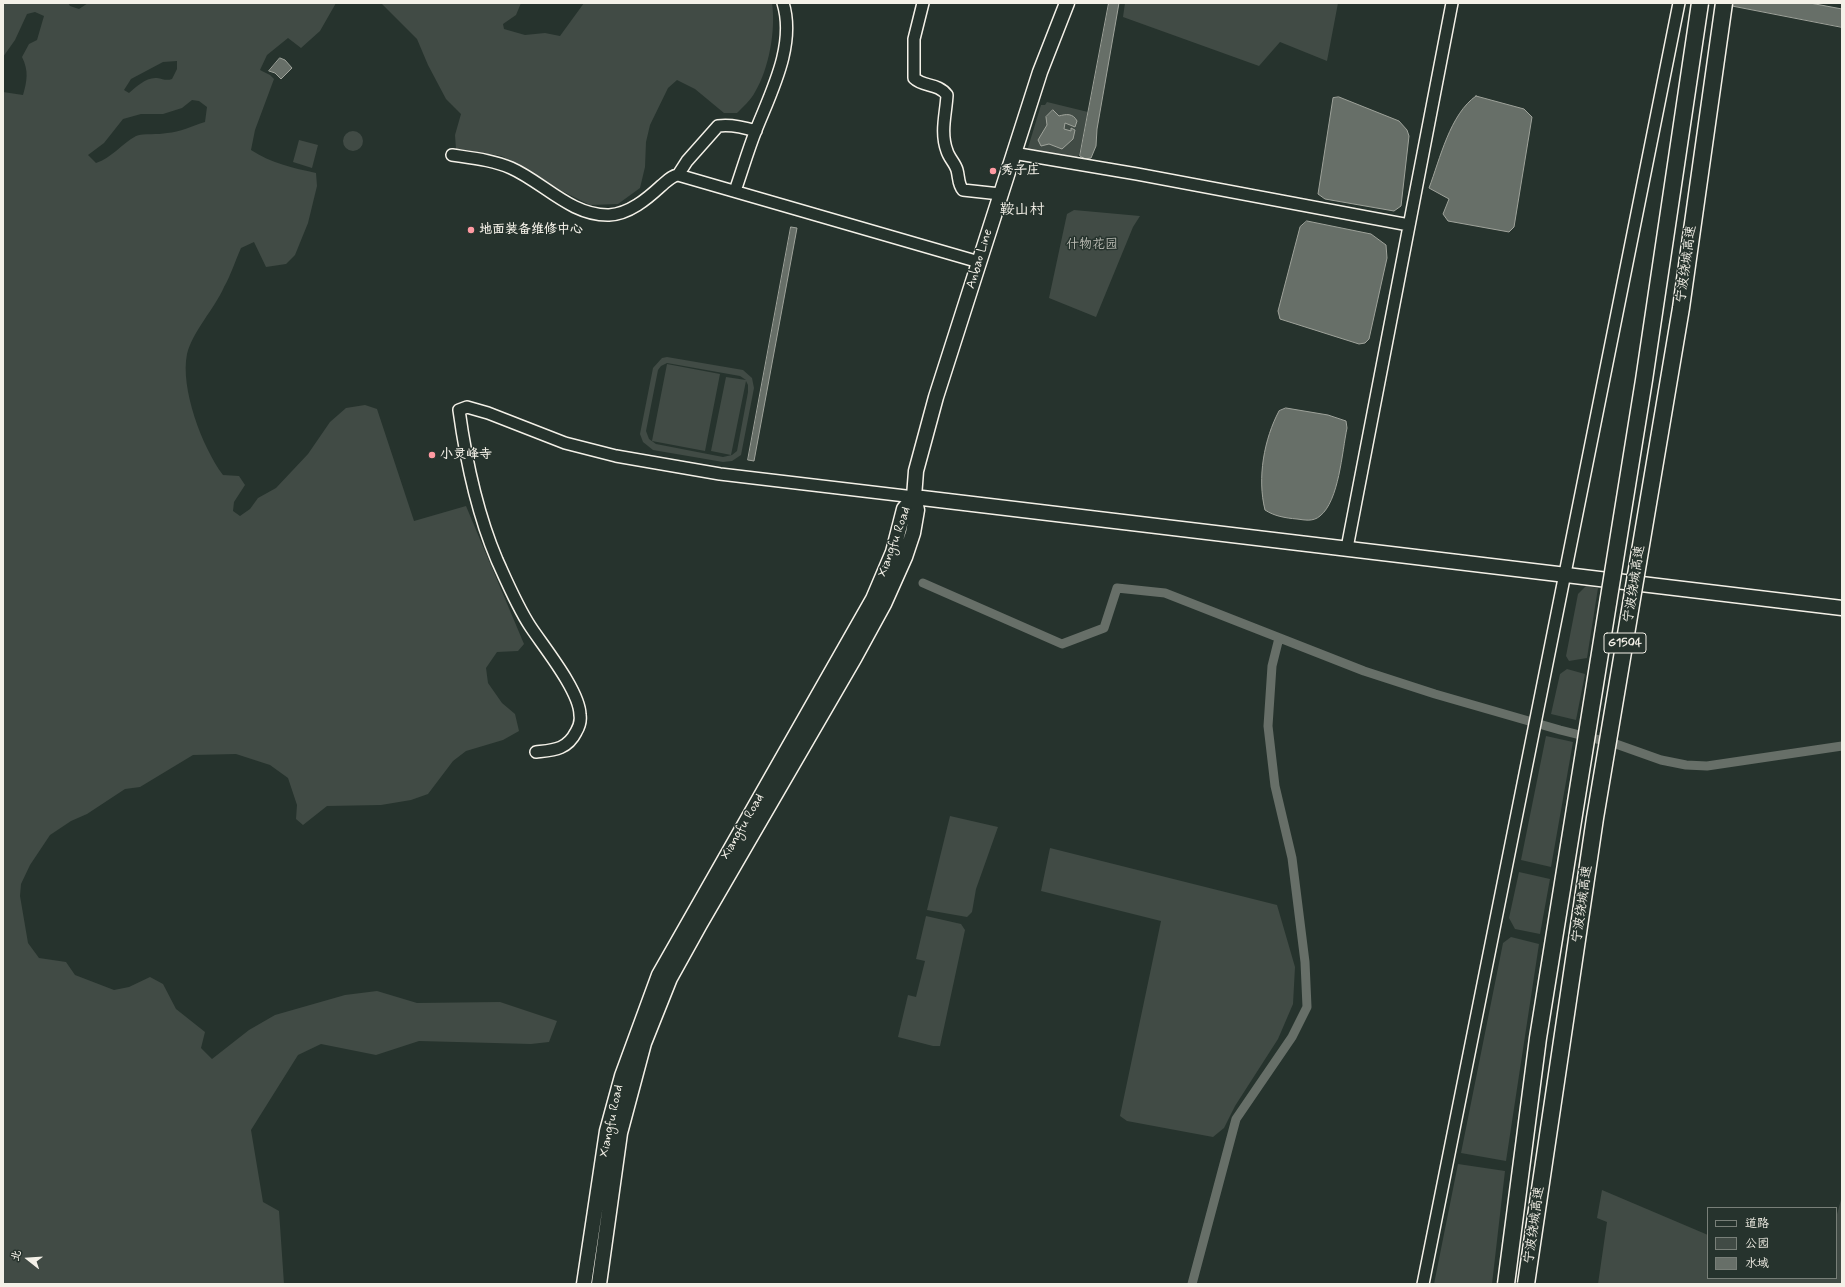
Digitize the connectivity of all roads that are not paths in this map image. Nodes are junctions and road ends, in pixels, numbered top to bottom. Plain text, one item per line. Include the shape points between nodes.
1 (783, 3) edge
2 (923, 3) edge
3 (1067, 3) edge
4 (1452, 3) edge
5 (1679, 3) edge
6 (1700, 3) edge
7 (1724, 3) edge
8 (756, 132) junction
9 (1013, 153) junction
10 (452, 155) dead end
11 (678, 175) junction
12 (735, 191) junction
13 (1000, 194) junction
14 (1409, 224) junction
15 (979, 262) junction
16 (914, 496) junction
17 (1347, 548) junction
18 (1566, 574) junction
19 (1842, 608) edge
20 (536, 752) dead end
21 (584, 1284) edge
22 (599, 1284) edge
23 (1424, 1284) edge
24 (1506, 1284) edge
25 (1526, 1284) edge

1 - 8 street via 787,24 785,45
2 - 13 street via 914,39 914,78 942,89 947,95 945,142 956,168 960,188
3 - 9 main road, Anbao Line via 1040,72
4 - 14 street
5 - 18 street
6 - 24 highway, 宁波绕城高速 / G1504, bridge via 1643,387 1538,1038
7 - 25 highway, 宁波绕城高速 / G1504, bridge via 1681,308 1596,818
8 - 11 street via 726,124 718,126
8 - 12 street
9 - 13 main road, Anbao Line
9 - 14 street
10 - 11 street via 502,164 577,207 609,215 620,214 632,208 672,176
11 - 12 street
12 - 15 street
13 - 15 main road, Anbao Line
14 - 17 street
15 - 16 main road, Anbao Line via 936,397 916,471
16 - 17 main road
16 - 20 street via 720,474 616,456 565,443 488,413 467,407 459,410 467,462 497,559 529,624 577,699 581,714 573,739 564,747
16 - 21 main road, Xiangfu Road via 904,509 893,552 873,599 659,975 634,1039 608,1131
16 - 22 main road, Xiangfu Road via 917,510 913,533 884,604 828,706 670,978 644,1044 620,1133
17 - 18 main road
18 - 19 main road
18 - 23 street

